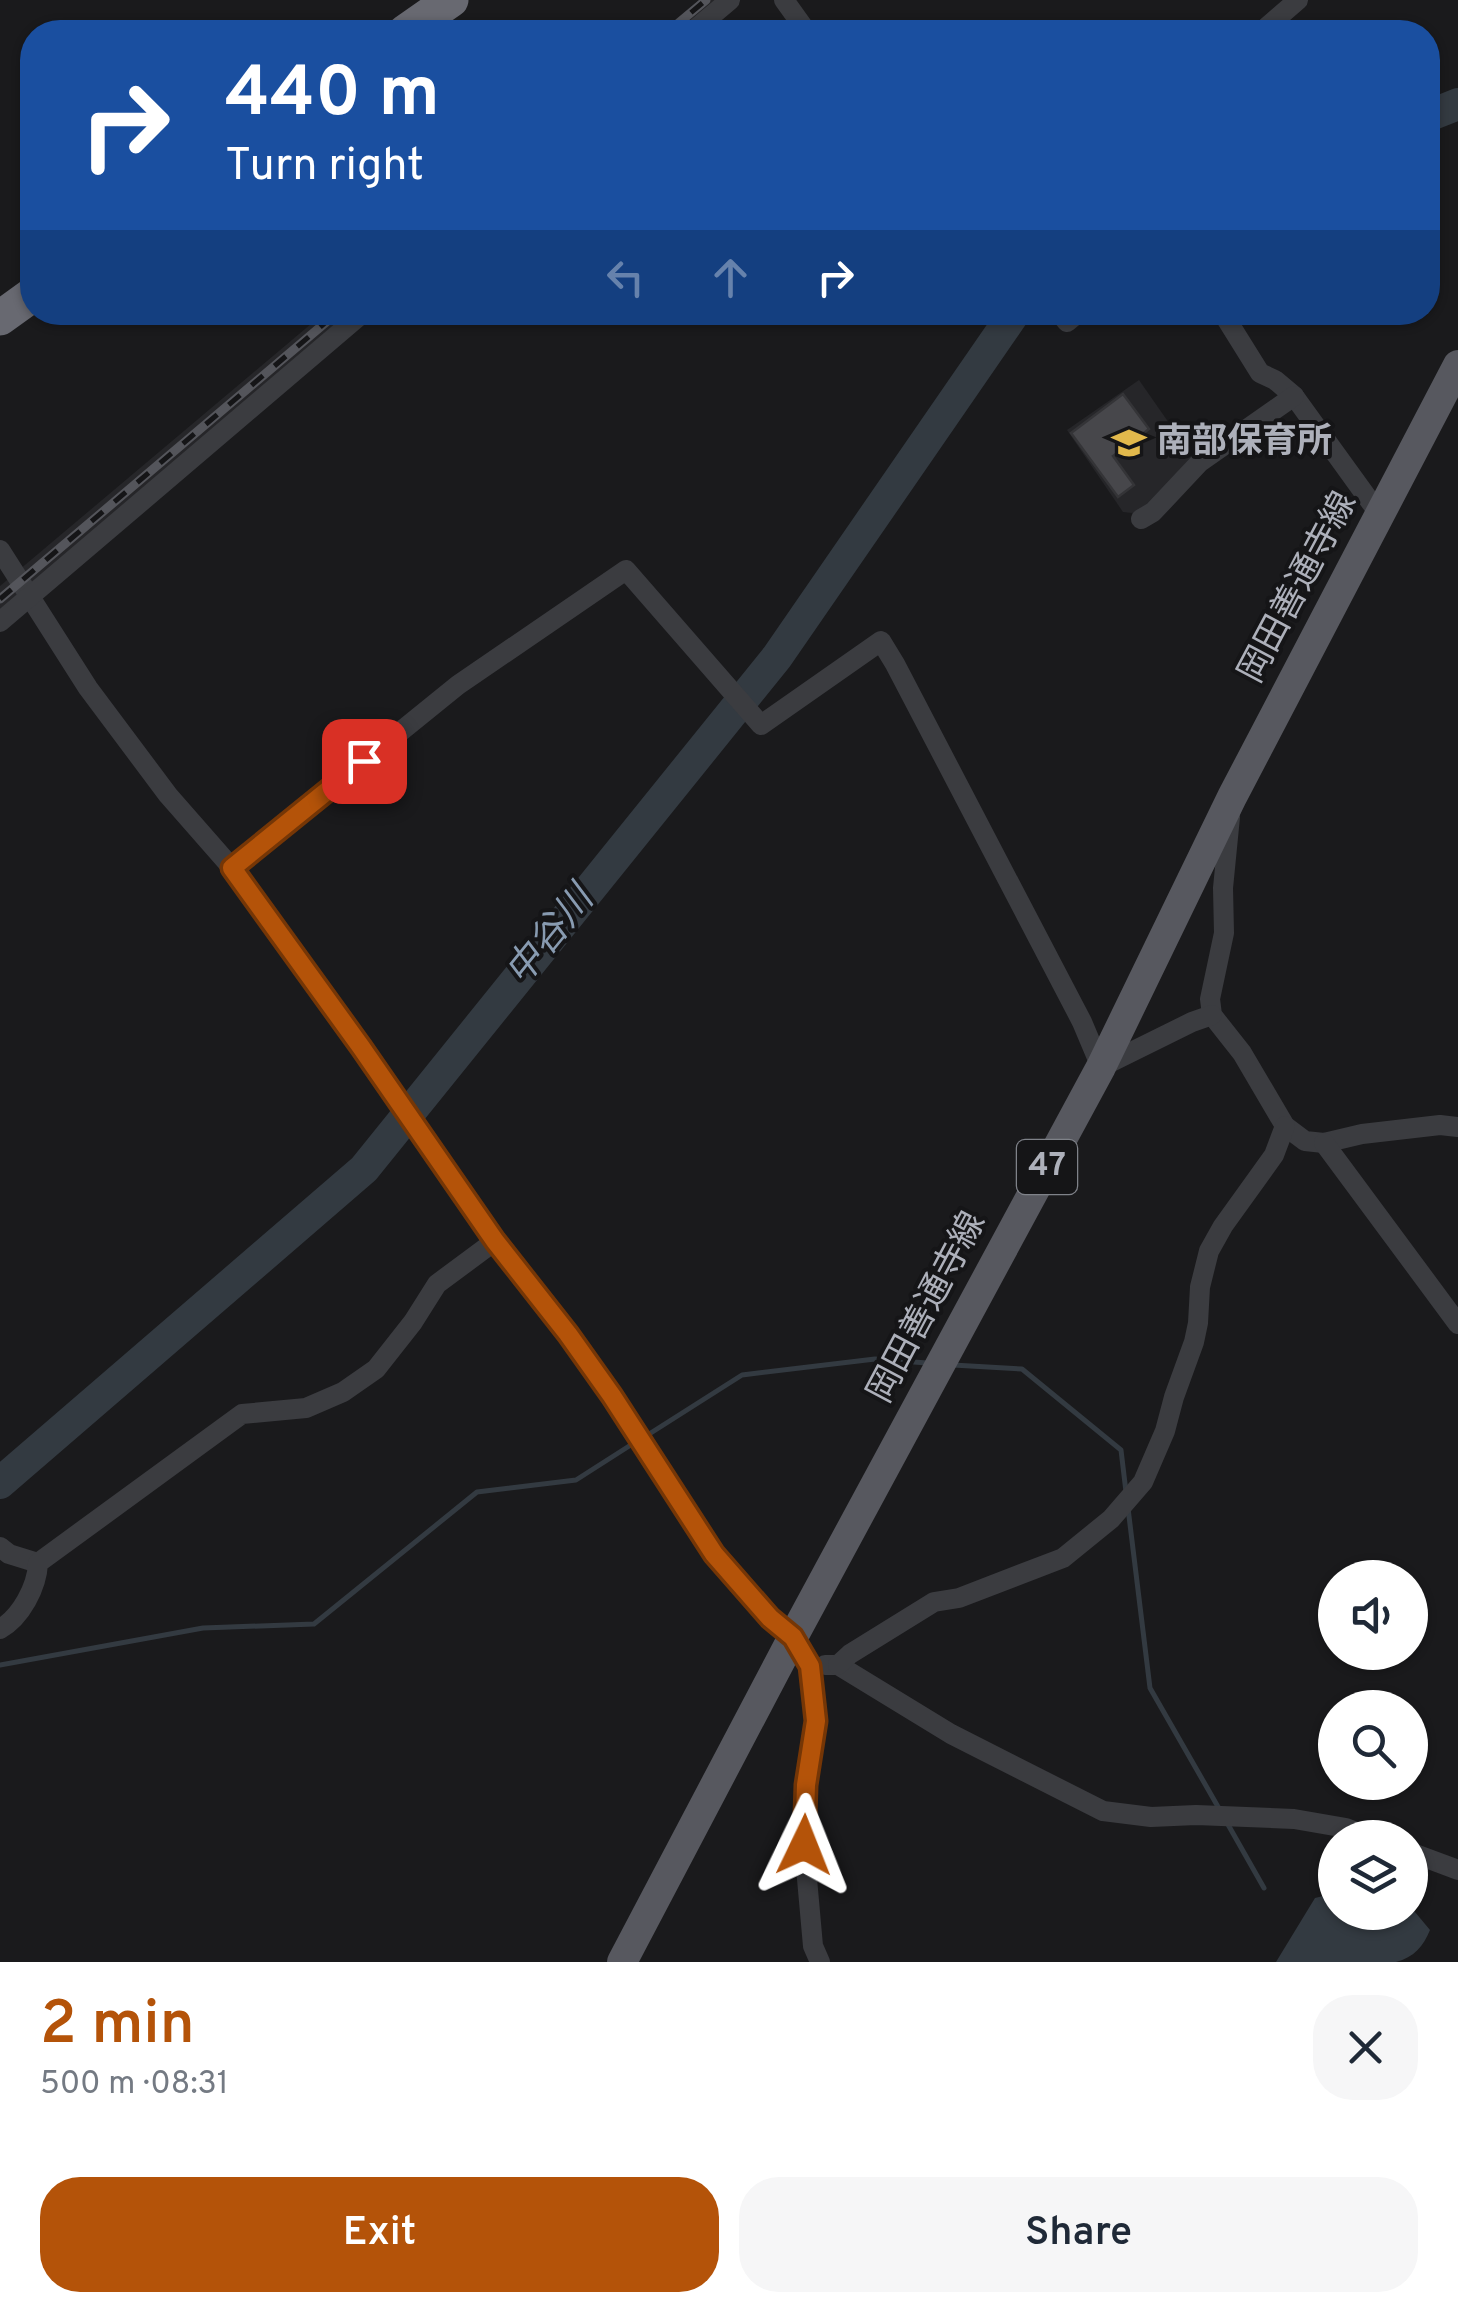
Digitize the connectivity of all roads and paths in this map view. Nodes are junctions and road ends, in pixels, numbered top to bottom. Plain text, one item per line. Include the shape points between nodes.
1 (451, 0) edge
2 (730, 0) edge
3 (1298, 0) edge
4 (422, 20) edge
5 (706, 20) edge
6 (1274, 20) edge
7 (349, 325) edge
8 (1230, 325) edge
9 (1458, 366) edge
10 (1294, 396) junction
11 (1380, 515) junction
12 (1141, 519) dead end
13 (0, 550) edge
14 (29, 598) junction
15 (0, 622) edge
16 (1232, 797) junction
17 (232, 868) junction
18 (1212, 1015) junction
19 (1102, 1067) junction
20 (1286, 1126) junction
21 (1458, 1127) edge
22 (1324, 1143) junction
23 (495, 1241) junction
24 (1458, 1324) edge
25 (0, 1547) edge
26 (38, 1564) junction
27 (0, 1629) edge
28 (793, 1637) junction
29 (838, 1665) junction
30 (810, 1666) junction
31 (1318, 1824) edge
32 (1428, 1859) edge
33 (1458, 1870) edge
34 (622, 1962) edge
35 (820, 1962) edge

1 - 4 highway
2 - 5 street
3 - 6 street
7 - 14 street
8 - 10 street via 1260,372
9 - 11 main road, 岡田善通寺線 / 47
10 - 11 street
10 - 12 street via 1200,462
11 - 16 main road, 岡田善通寺線 / 47
13 - 14 street
14 - 15 street
14 - 17 street via 168,795
16 - 18 street
16 - 19 main road, 岡田善通寺線 / 47
17 - 19 street via 458,685 626,570 761,725 881,641
17 - 23 street
18 - 19 street
18 - 20 street
19 - 28 main road, 岡田善通寺線 / 47
20 - 22 street via 1305,1141
20 - 29 street via 1210,1251 1194,1342 1143,1482 1112,1519 1063,1558 934,1602
21 - 22 street
22 - 24 street
23 - 26 street via 437,1284 376,1370 306,1408 242,1414
23 - 28 street via 612,1396 714,1554
25 - 26 street
26 - 27 street via 19,1612
28 - 30 street
28 - 34 main road, 岡田善通寺線 / 47
29 - 30 street
29 - 31 street via 951,1734 1103,1812
30 - 35 street via 816,1721 804,1845
32 - 33 street

